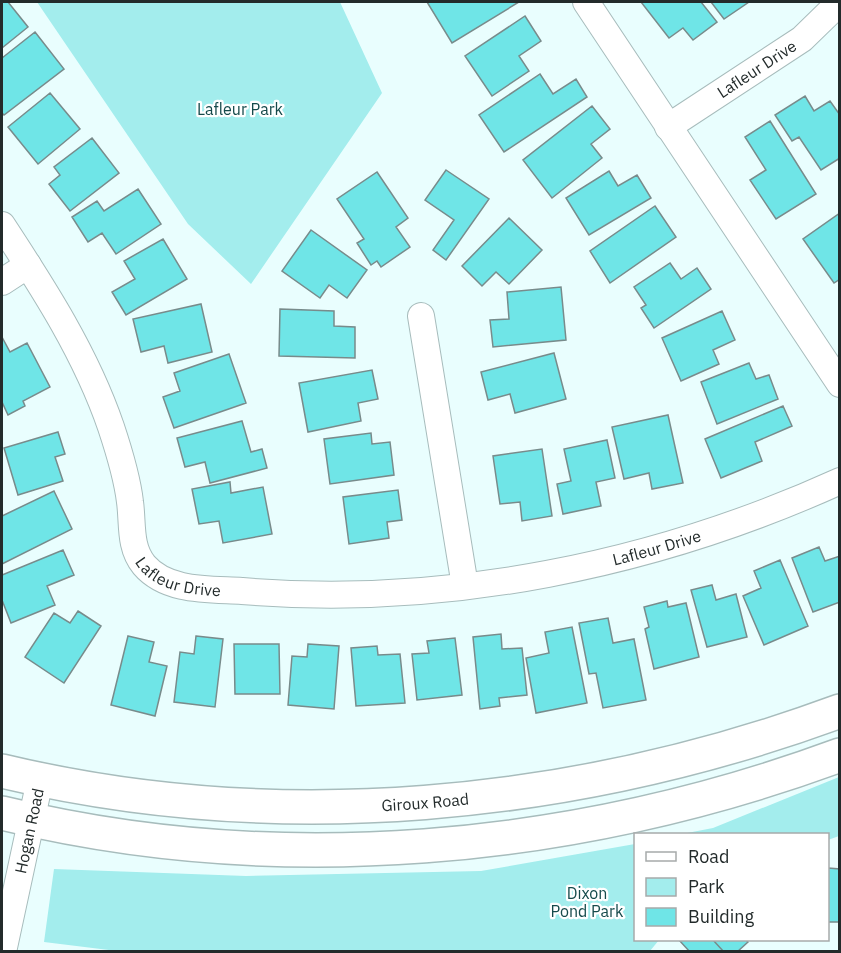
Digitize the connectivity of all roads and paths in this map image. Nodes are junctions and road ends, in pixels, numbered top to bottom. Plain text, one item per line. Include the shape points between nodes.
1 (586, 2) edge
2 (840, 2) edge
3 (668, 127) junction
4 (2, 228) edge
5 (28, 265) junction
6 (2, 282) edge
7 (421, 316) dead end
8 (840, 384) edge
9 (840, 481) edge
10 (465, 586) junction
11 (840, 711) edge
12 (840, 755) edge
13 (2, 771) edge
14 (40, 780) junction
15 (17, 817) edge
16 (3, 951) edge

1 - 3 street
2 - 3 street, Lafleur Drive via 802,39
3 - 8 street
4 - 5 street, Lafleur Drive
5 - 6 street
5 - 10 street, Lafleur Drive via 96,388 122,463 137,554 155,574 181,586 295,594 390,593
7 - 10 street
9 - 10 street, Lafleur Drive via 747,519 662,546 538,576
11 - 14 main road, Giroux Road via 718,752 641,771 464,800 289,807 139,796
12 - 15 main road via 646,814 492,841 257,848 139,837
13 - 14 main road, Giroux Road
14 - 15 street, Hogan Road
15 - 16 street, Hogan Road

